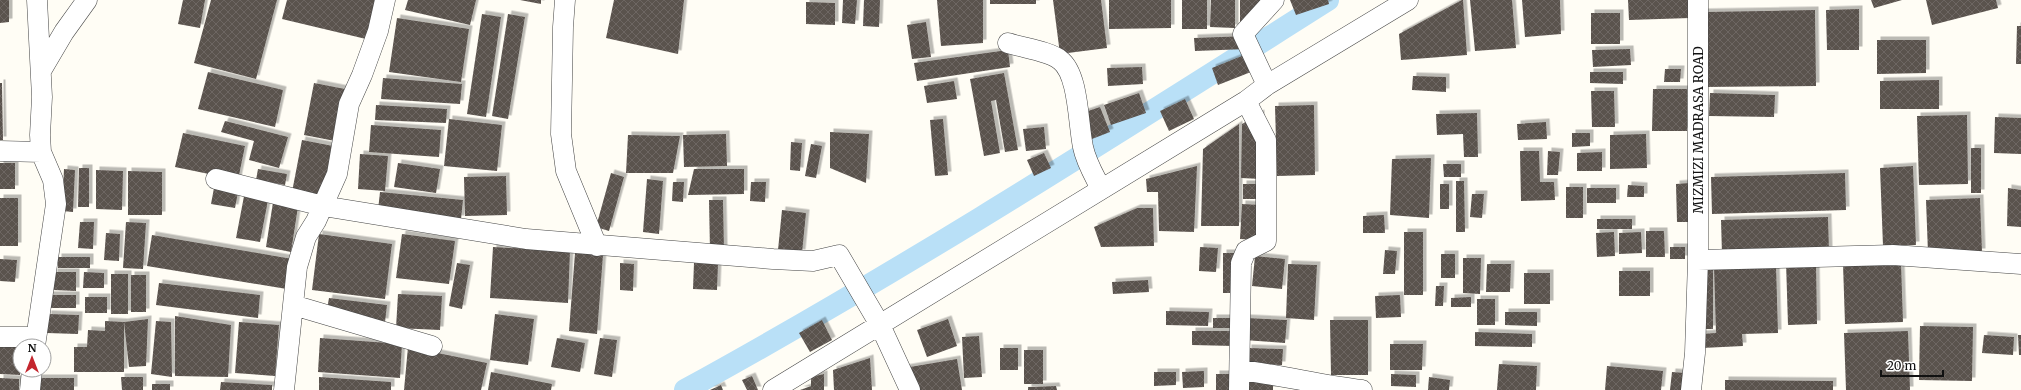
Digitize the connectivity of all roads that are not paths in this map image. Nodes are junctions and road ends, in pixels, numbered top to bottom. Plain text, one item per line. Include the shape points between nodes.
1 (37, 0) edge
2 (87, 0) edge
3 (385, 0) edge
4 (565, 0) edge
5 (1274, 0) edge
6 (1408, 0) edge
7 (1698, 0) edge
8 (1008, 43) dead end
9 (41, 71) junction
10 (1267, 85) junction
11 (1246, 101) junction
12 (0, 151) edge
13 (41, 152) junction
14 (216, 179) dead end
15 (1101, 189) junction
16 (323, 206) junction
17 (597, 246) junction
18 (1698, 260) junction
19 (2021, 264) edge
20 (293, 305) junction
21 (875, 316) junction
22 (0, 337) edge
23 (37, 338) edge
24 (12, 339) edge
25 (432, 346) dead end
26 (1240, 370) junction
27 (31, 378) edge
28 (30, 390) edge
29 (284, 390) edge
30 (773, 390) edge
31 (910, 390) edge
32 (1239, 390) edge
33 (1362, 390) edge
34 (1691, 390) edge

1 - 9 street
2 - 9 street
3 - 16 street via 378,31 349,104 337,174
4 - 17 street via 561,134 566,171
5 - 10 street via 1243,34
6 - 10 street
7 - 18 street, MIZMIZI MADRASA ROAD
8 - 15 street via 1060,59 1068,69 1074,87 1083,148
9 - 13 street
10 - 11 street
11 - 15 street
11 - 26 street via 1266,140 1267,226 1266,241 1246,250 1241,263
12 - 13 street
13 - 23 street via 53,180 56,204
14 - 16 street
15 - 21 street
16 - 17 street via 526,239
16 - 20 street via 306,238 297,267
17 - 21 street via 813,261 839,255
18 - 19 street via 1893,255
18 - 34 street, MIZMIZI MADRASA ROAD via 1695,353
20 - 25 street
20 - 29 street
21 - 30 street
21 - 31 street
22 - 24 street
26 - 32 street
26 - 33 street via 1319,385
27 - 28 street

